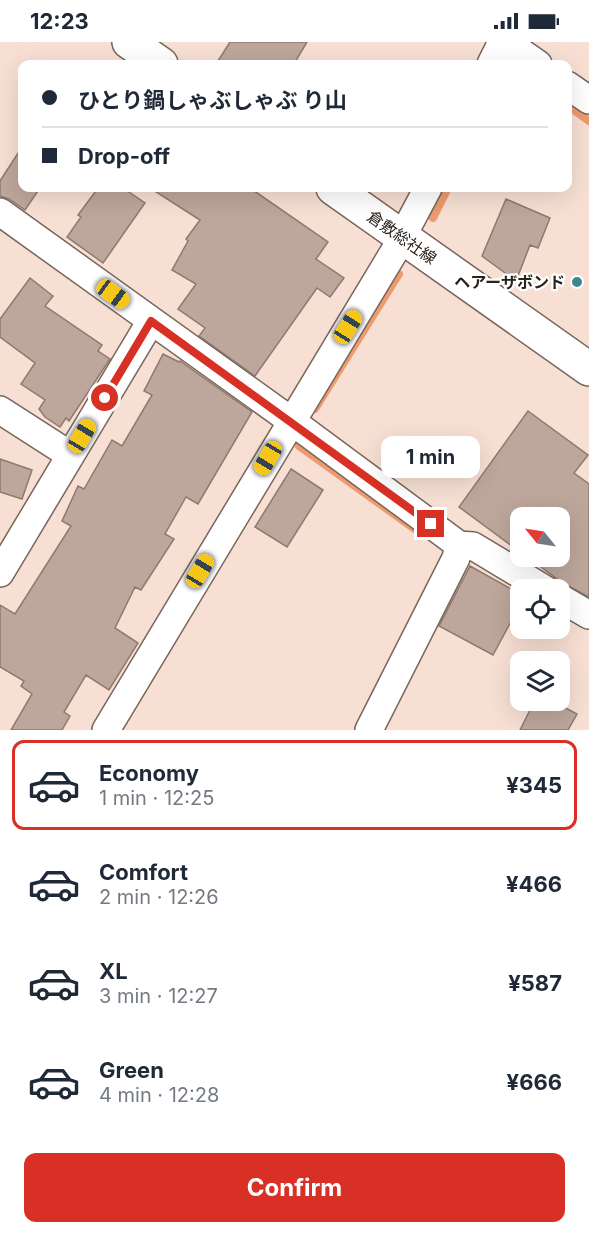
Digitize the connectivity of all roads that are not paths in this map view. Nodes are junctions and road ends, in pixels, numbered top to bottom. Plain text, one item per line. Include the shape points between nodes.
1 (129, 42) edge
2 (504, 42) edge
3 (154, 60) edge
4 (493, 60) edge
5 (532, 60) edge
6 (572, 88) edge
7 (589, 100) edge
8 (339, 192) edge
9 (426, 192) edge
10 (0, 212) edge
11 (402, 237) junction
12 (151, 321) junction
13 (589, 369) edge
14 (0, 410) edge
15 (290, 420) junction
16 (70, 455) junction
17 (459, 545) junction
18 (0, 573) edge
19 (528, 579) edge
20 (570, 603) edge
21 (589, 615) edge
22 (106, 730) edge
23 (369, 730) edge

1 - 3 main road
2 - 4 street
2 - 5 street
6 - 7 street
8 - 11 main road, 倉敷総社線
9 - 11 street
10 - 12 street
11 - 13 main road, 倉敷総社線
11 - 15 street
12 - 15 street
12 - 16 street
14 - 16 street
15 - 17 street
15 - 22 street
16 - 18 street
17 - 19 street via 473,546
17 - 23 street
20 - 21 street

